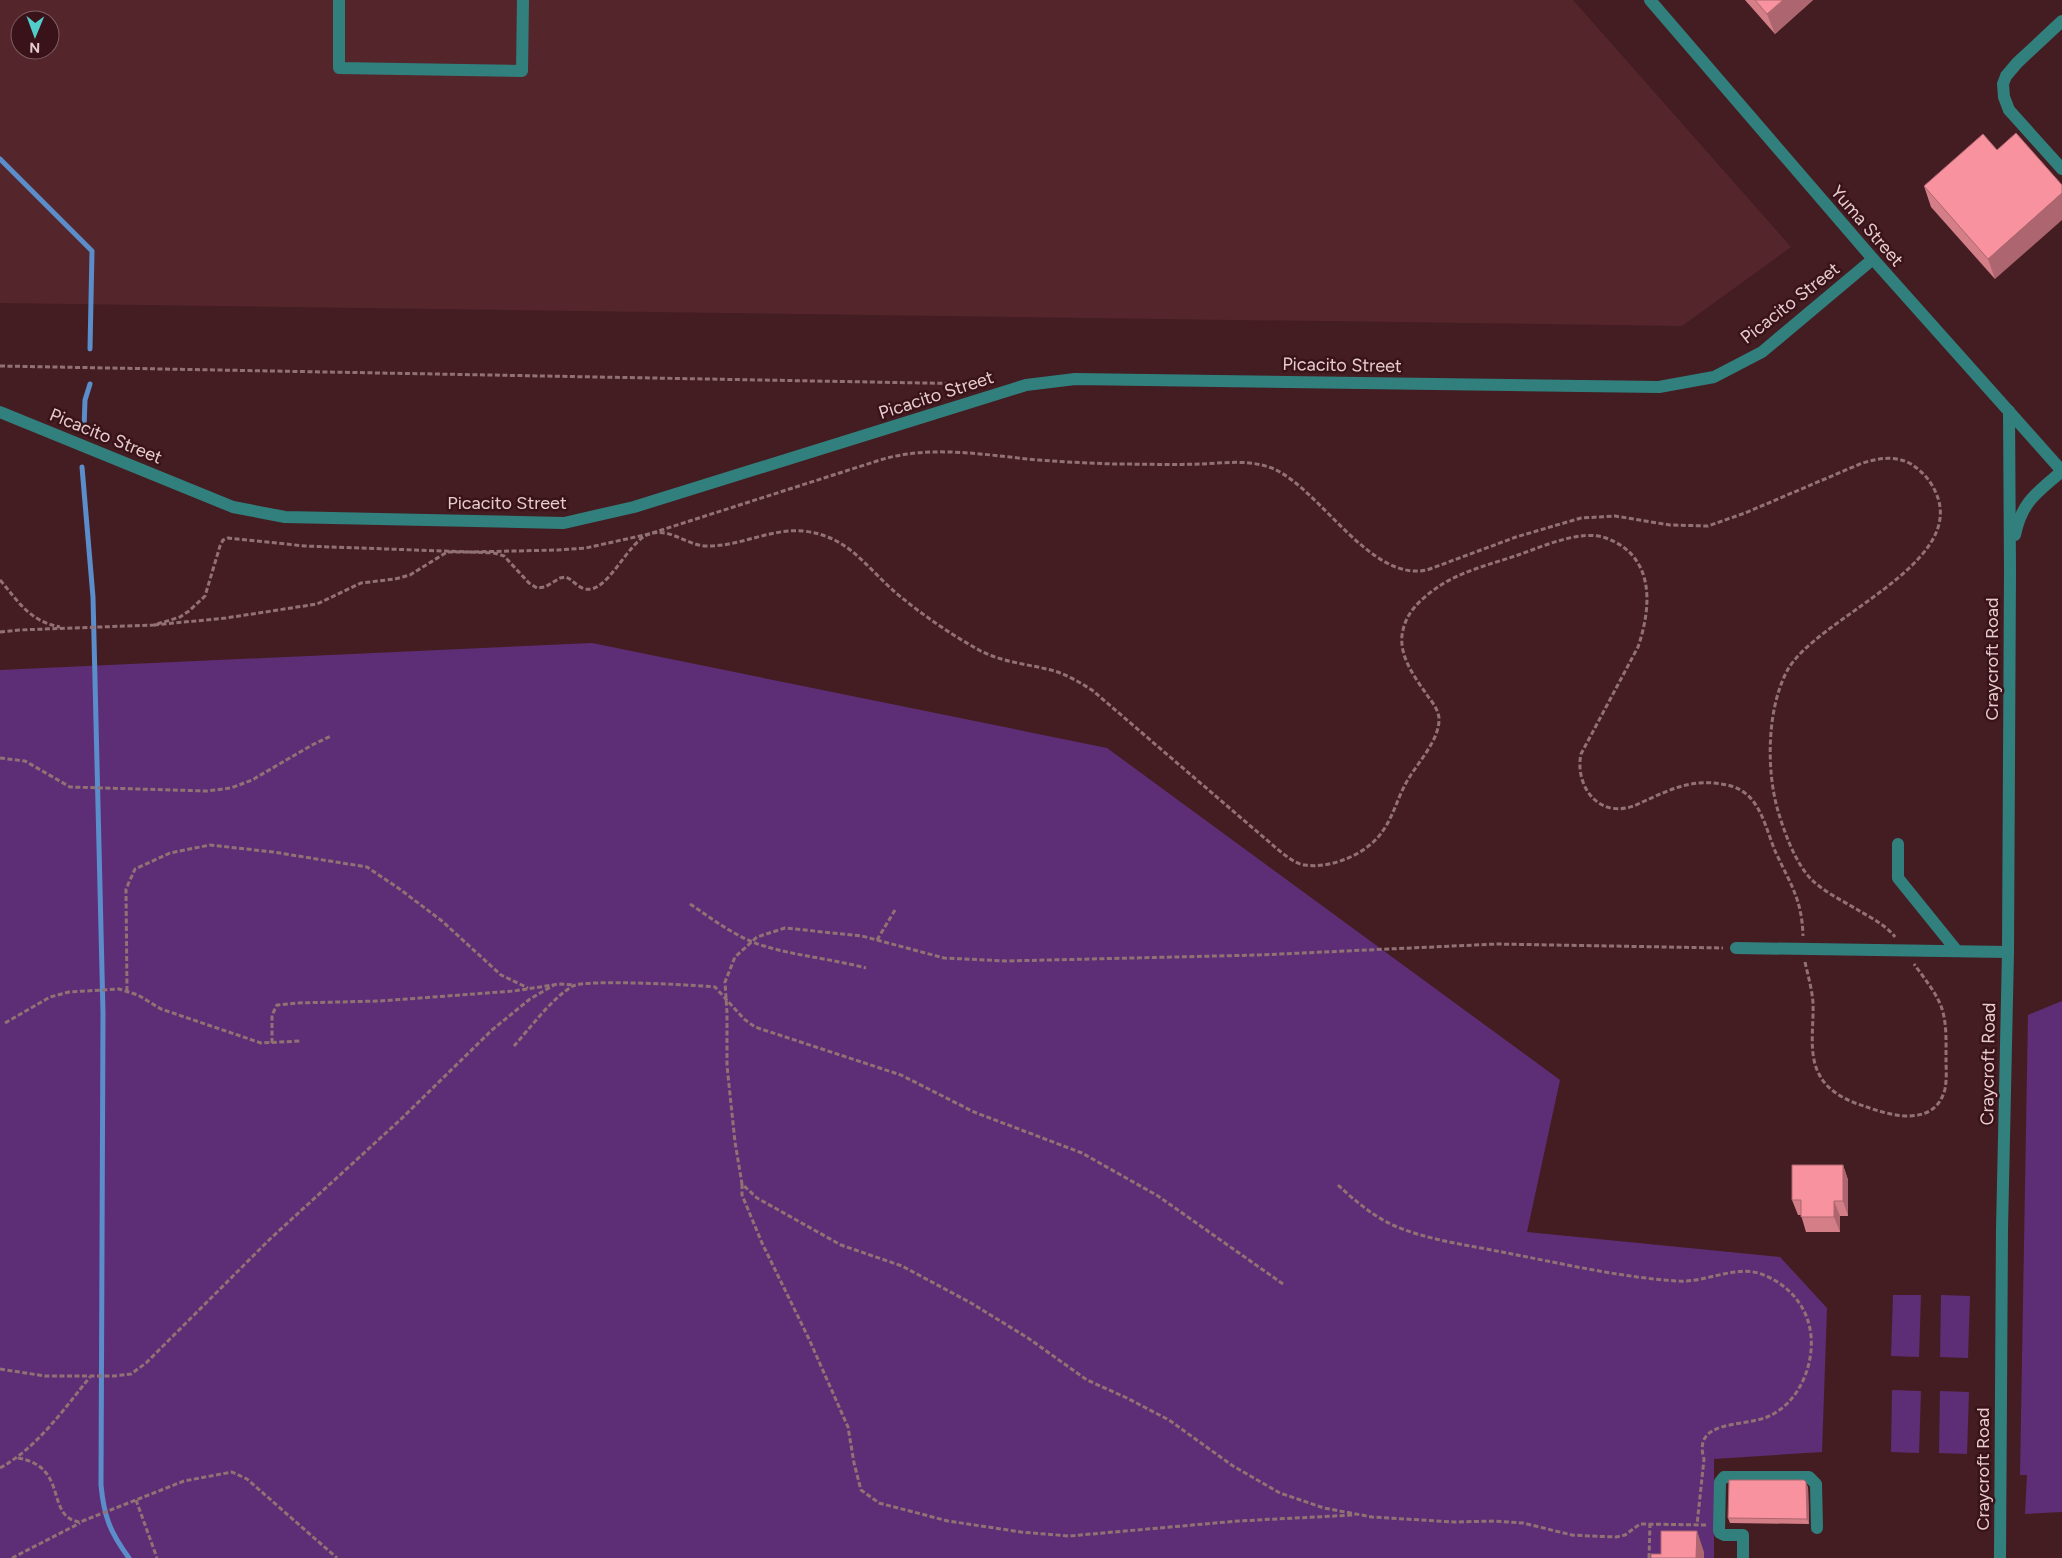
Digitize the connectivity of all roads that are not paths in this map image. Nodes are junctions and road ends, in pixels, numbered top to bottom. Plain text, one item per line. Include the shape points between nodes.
1 (339, 0) edge
2 (523, 0) edge
3 (1650, 0) edge
4 (2062, 21) edge
5 (2062, 169) edge
6 (1873, 259) junction
7 (2008, 411) junction
8 (0, 412) edge
9 (2062, 471) edge
10 (2010, 570) junction
11 (1898, 844) dead end
12 (1736, 948) road end
13 (1956, 951) junction
14 (2008, 952) junction
15 (1817, 1528) dead end
16 (1743, 1558) edge
17 (2000, 1558) edge

1 - 2 street via 339,68 522,72
3 - 6 street, Yuma Street
4 - 5 street via 2017,63 2003,84 2008,110
6 - 7 street, Yuma Street
6 - 8 street, Picacito Street via 1762,352 1714,377 1659,387 1075,379 1026,385 634,507 564,523 285,517 233,507
7 - 9 street, Yuma Street
7 - 10 street, Craycroft Road
9 - 10 street, Craycroft Road via 2023,509 2014,537
10 - 14 street, Craycroft Road
11 - 13 street via 1898,878
12 - 13 street
13 - 14 street
14 - 17 street, Craycroft Road via 2002,1203
15 - 16 street via 1816,1484 1809,1477 1724,1477 1720,1482 1720,1533 1743,1535

